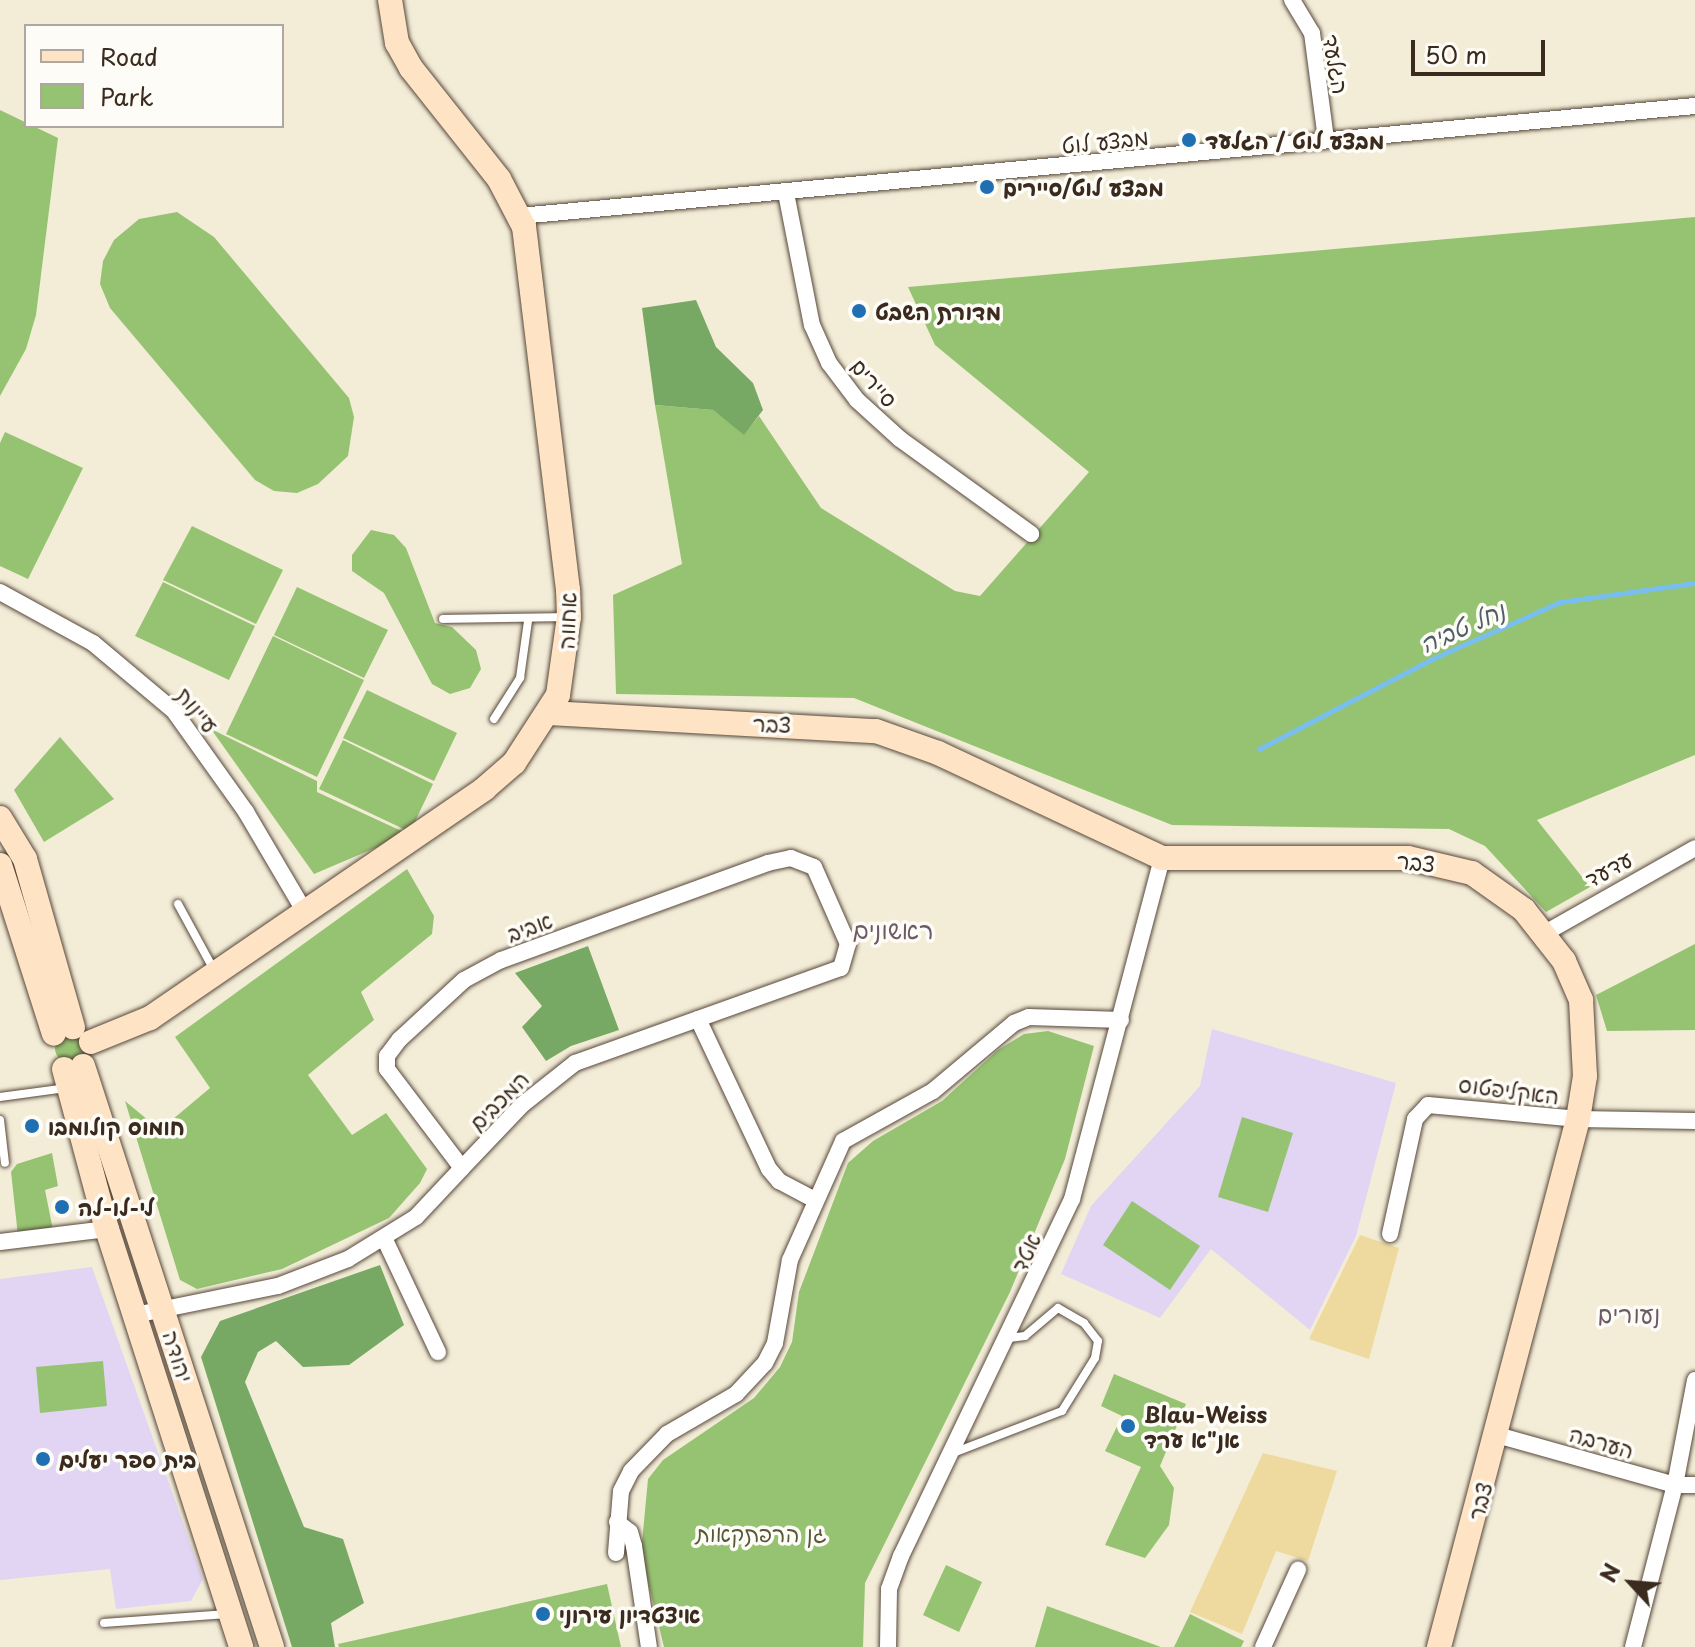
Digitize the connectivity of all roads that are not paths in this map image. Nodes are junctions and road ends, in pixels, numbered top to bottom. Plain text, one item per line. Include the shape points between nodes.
1 (390, 0) edge
2 (1292, 0) edge
3 (1695, 106) edge
4 (1326, 140) junction
5 (786, 193) junction
6 (520, 216) junction
7 (1031, 534) dead end
8 (0, 592) edge
9 (569, 617) junction
10 (443, 619) dead end
11 (528, 621) junction
12 (549, 713) junction
13 (494, 719) dead end
14 (0, 818) edge
15 (1695, 848) edge
16 (1162, 858) junction
17 (0, 865) edge
18 (830, 895) joint
19 (178, 904) dead end
20 (305, 912) junction
21 (1545, 933) junction
22 (216, 973) junction
23 (698, 1019) junction
24 (1121, 1020) junction
25 (73, 1035) junction
26 (72, 1074) junction
27 (0, 1097) edge
28 (1578, 1119) junction
29 (0, 1120) edge
30 (1695, 1121) edge
31 (5, 1163) dead end
32 (462, 1168) junction
33 (815, 1200) junction
34 (107, 1229) junction
35 (1390, 1234) dead end
36 (385, 1240) junction
37 (0, 1242) edge
38 (164, 1311) junction
39 (135, 1315) junction
40 (1009, 1338) junction
41 (438, 1352) dead end
42 (1695, 1380) edge
43 (1497, 1435) junction
44 (952, 1454) junction
45 (1675, 1485) junction
46 (1695, 1485) edge
47 (617, 1522) junction
48 (616, 1553) dead end
49 (1298, 1570) dead end
50 (229, 1613) junction
51 (104, 1623) dead end
52 (241, 1647) edge
53 (272, 1647) edge
54 (649, 1647) edge
55 (888, 1647) edge
56 (1263, 1647) edge
57 (1439, 1647) edge
58 (1633, 1647) edge

1 - 6 street, אחווה via 397,43 411,68 499,179
2 - 4 street, הגלעד via 1312,33
3 - 4 street, מבצע לוט
4 - 5 street, מבצע לוט
5 - 6 street, מבצע לוט
5 - 7 street, סיירים via 808,310 829,363 857,400 900,439
6 - 9 street, אחווה
8 - 20 street, עיינות via 93,643 174,711 246,812
9 - 11 lane
9 - 12 street, אחווה via 558,695
10 - 11 lane
11 - 13 lane via 520,678
12 - 16 street, צבר via 876,731 938,753
12 - 20 street, אחווה via 514,763 484,789
14 - 25 street via 25,859
15 - 21 street, עדעד
16 - 21 street, צבר via 1376,857 1442,863 1499,888
16 - 24 street, אטד
17 - 25 street
18 - 23 street, המכבים via 848,944 841,968
18 - 32 street, אביב via 814,867 804,861 768,863 501,960 464,980 387,1056 387,1069
19 - 22 lane
20 - 22 street, אחווה
21 - 28 street, צבר via 1581,1000 1586,1037
22 - 25 street, אחווה via 150,1018
23 - 32 street, המכבים via 575,1063 522,1105
23 - 33 street via 769,1169 779,1181
24 - 33 street via 1029,1017 1014,1023 933,1091 843,1141
24 - 40 street, אטד via 1072,1199
25 - 26 street
25 - 26 street via 49,1054
26 - 27 lane
26 - 34 street, יהודה
26 - 38 street, יהודה
28 - 30 street
28 - 35 street, האקליפטוס via 1428,1105 1415,1119
28 - 43 street, צבר
29 - 31 lane
32 - 36 street, המכבים
33 - 47 street via 790,1260 775,1343 765,1363 736,1394 647,1452 621,1491
34 - 37 street
34 - 39 street, יהודה
36 - 38 street, המכבים via 278,1286
36 - 41 street
38 - 39 street, המכבים
38 - 53 street, יהודה
39 - 50 street, יהודה
40 - 44 street, אטד
40 - 44 lane via 1025,1336 1058,1308 1084,1323 1098,1341 1095,1358 1062,1411
42 - 45 street
43 - 45 street, הערבה
43 - 57 street, צבר
44 - 55 street, אטד via 889,1589
45 - 46 street, הערבה
45 - 58 street
47 - 48 street
47 - 54 street via 630,1532 634,1546
49 - 56 street
50 - 51 lane
50 - 52 street, יהודה

